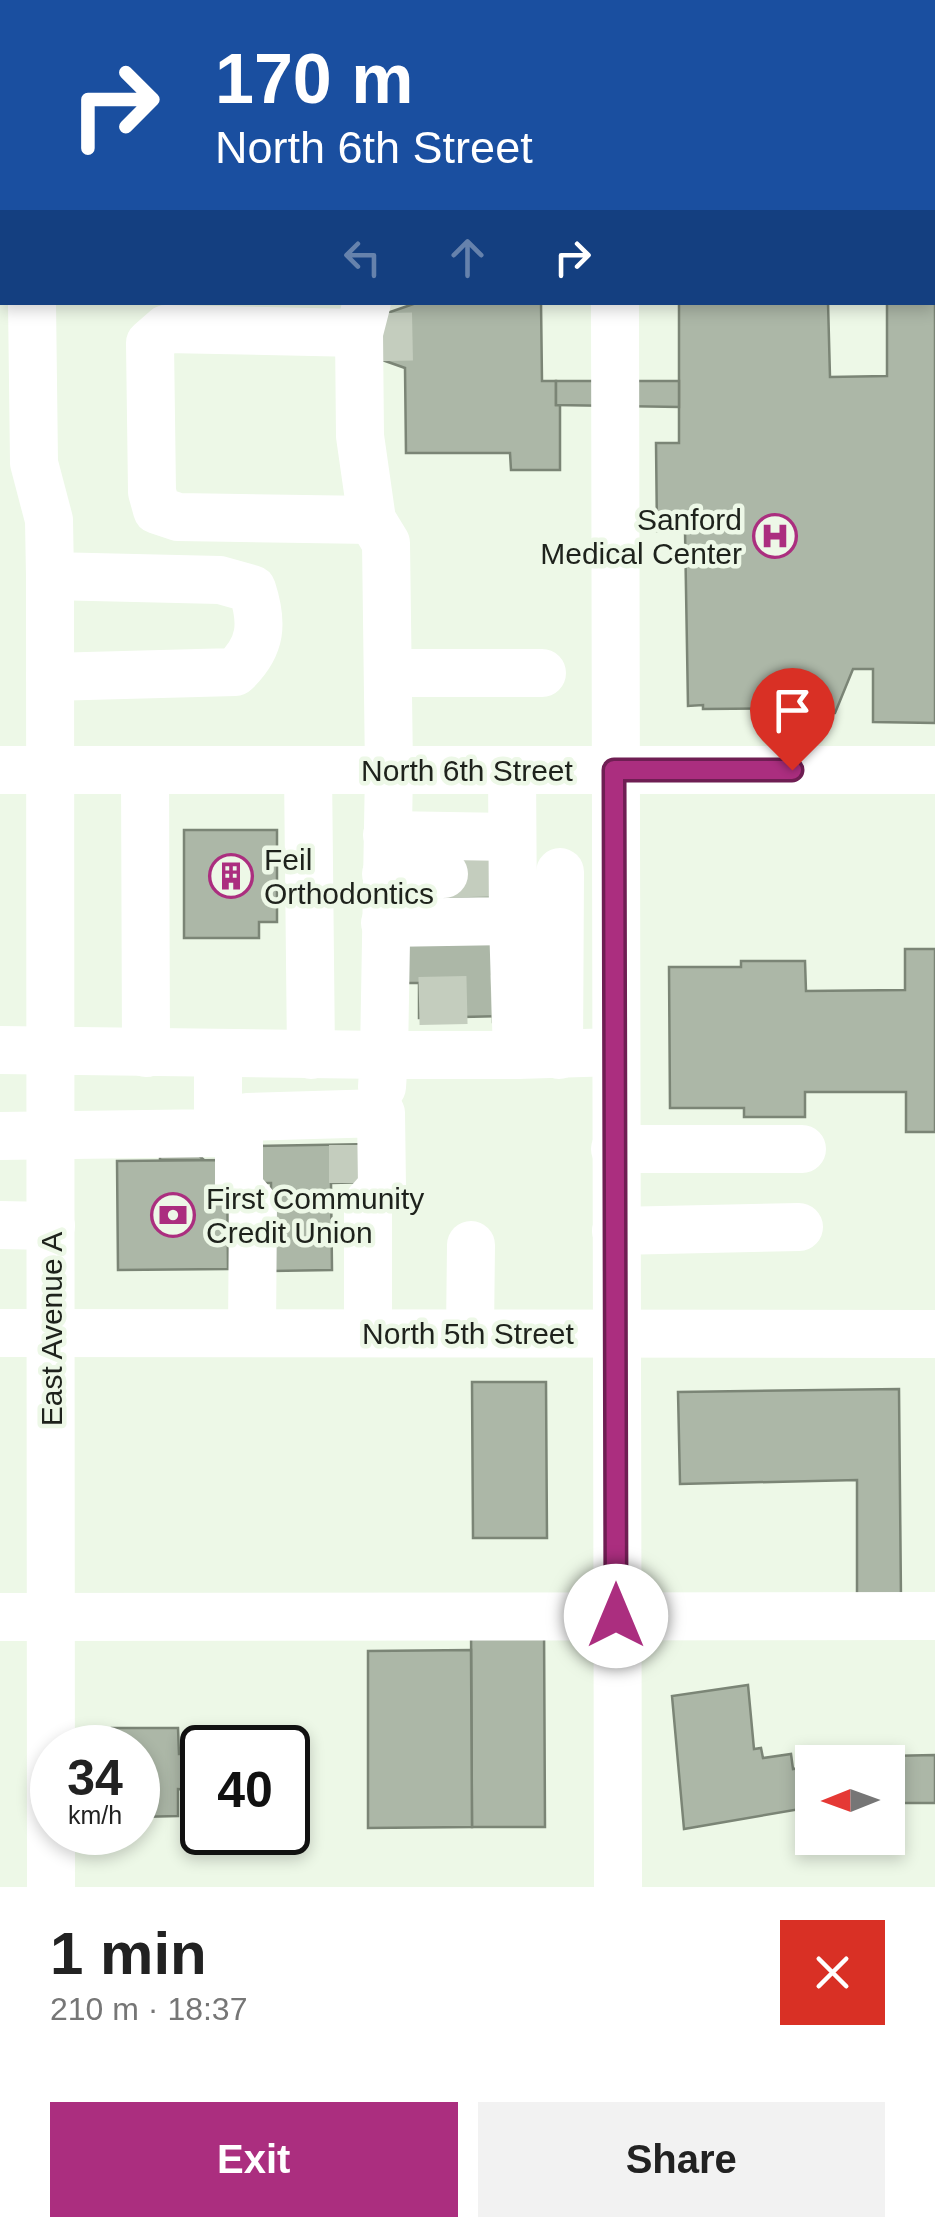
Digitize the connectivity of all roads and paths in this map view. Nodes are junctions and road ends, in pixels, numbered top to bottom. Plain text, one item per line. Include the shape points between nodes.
1 (32, 305) edge
2 (614, 305) edge
3 (377, 323) edge
4 (372, 520) junction
5 (50, 576) junction
6 (542, 672) dead end
7 (388, 673) junction
8 (50, 677) junction
9 (0, 770) edge
10 (145, 770) junction
11 (308, 770) junction
12 (389, 770) junction
13 (512, 770) junction
14 (614, 770) junction
15 (935, 770) edge
16 (52, 771) junction
17 (386, 854) junction
18 (505, 860) junction
19 (614, 869) junction
20 (560, 872) junction
21 (444, 874) tunnel mouth
22 (513, 921) junction
23 (385, 923) junction
24 (0, 1050) edge
25 (50, 1051) junction
26 (616, 1052) junction
27 (146, 1053) junction
28 (218, 1054) junction
29 (296, 1054) junction
30 (384, 1054) junction
31 (538, 1055) junction
32 (51, 1135) junction
33 (0, 1136) edge
34 (616, 1149) junction
35 (802, 1149) dead end
36 (361, 1151) junction
37 (262, 1153) junction
38 (0, 1226) edge
39 (51, 1226) junction
40 (798, 1228) dead end
41 (616, 1231) junction
42 (472, 1245) dead end
43 (252, 1332) junction
44 (470, 1332) junction
45 (615, 1332) junction
46 (0, 1333) edge
47 (50, 1333) junction
48 (368, 1333) junction
49 (935, 1334) edge
50 (0, 1616) edge
51 (50, 1616) junction
52 (616, 1616) junction
53 (935, 1616) edge
54 (51, 1887) edge
55 (618, 1887) edge

1 - 5 street, East Avenue A via 34,463 49,520
2 - 14 street
3 - 4 street via 360,406
3 - 4 street via 166,329 150,343 157,510 178,517
4 - 7 street via 386,543
5 - 8 street, East Avenue A
5 - 8 street via 220,580 252,589 260,633 250,658 235,672
6 - 7 street
7 - 12 street
8 - 16 street, East Avenue A
9 - 16 street, North 6th Street
10 - 11 street, North 6th Street
10 - 16 street, North 6th Street
10 - 27 street
11 - 12 street, North 6th Street
11 - 29 street
12 - 13 street, North 6th Street
12 - 17 street
13 - 14 street, North 6th Street
13 - 18 street
14 - 15 street, North 6th Street
14 - 19 street
16 - 25 street, East Avenue A
17 - 18 street
17 - 21 street
17 - 23 street
18 - 20 street
18 - 22 street
19 - 20 street
19 - 26 street
20 - 31 street
22 - 23 street
22 - 31 street via 510,999
23 - 30 street via 402,1002
24 - 25 street
25 - 27 street
25 - 32 street, East Avenue A
26 - 31 street
26 - 34 street
27 - 28 street
28 - 29 street
28 - 32 street via 218,1133
29 - 30 street
29 - 37 street
30 - 31 street
30 - 36 street
32 - 33 street
32 - 39 street, East Avenue A
34 - 35 street
34 - 41 street
36 - 37 street
36 - 48 street
37 - 43 street
38 - 39 street
39 - 47 street, East Avenue A
40 - 41 street
41 - 45 street
42 - 44 street
43 - 47 street, North 5th Street
43 - 48 street, North 5th Street
44 - 45 street, North 5th Street
44 - 48 street, North 5th Street
45 - 49 street, North 5th Street
45 - 52 street
46 - 47 street, North 5th Street
47 - 51 street, East Avenue A
50 - 51 street
51 - 52 street
51 - 54 street, East Avenue A
52 - 53 street
52 - 55 street

